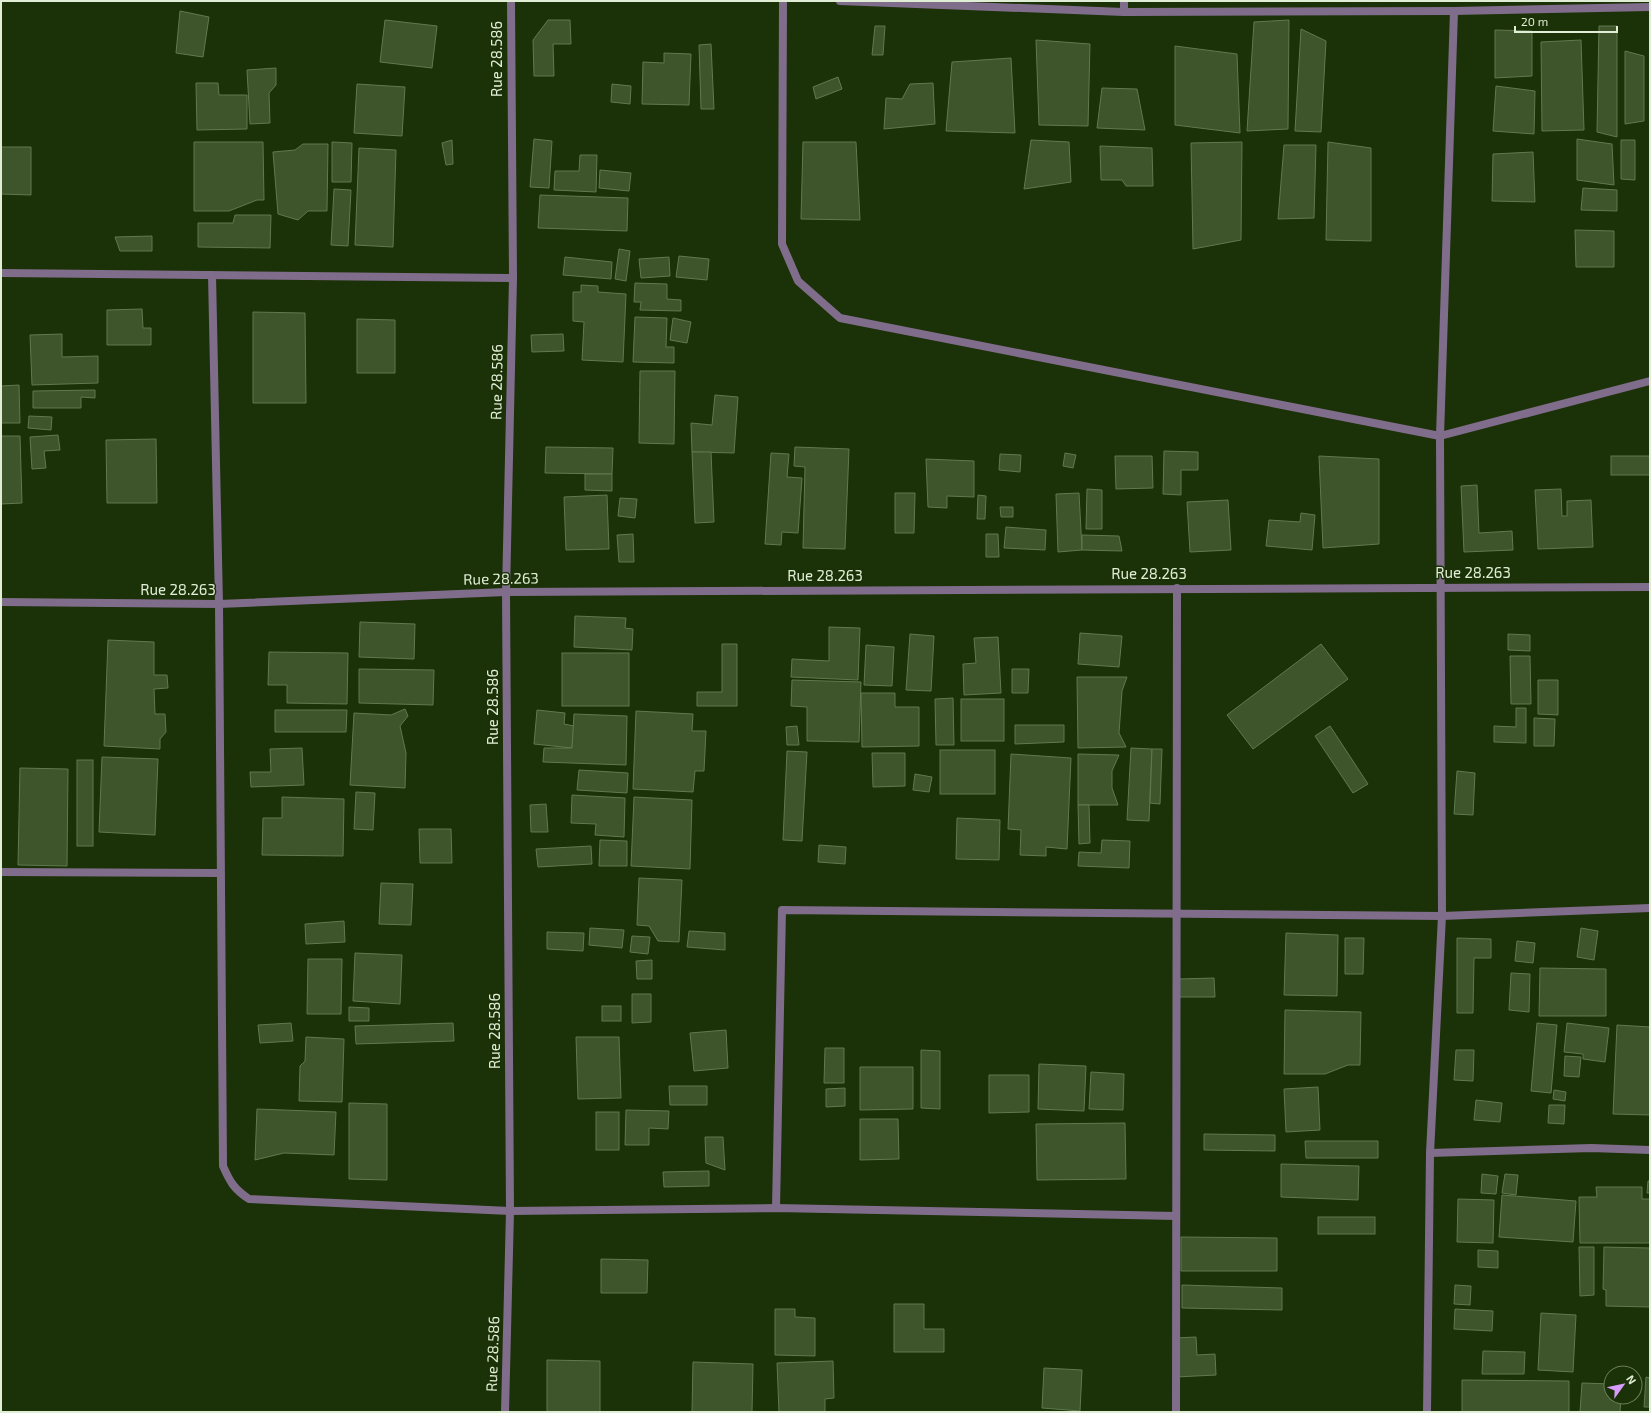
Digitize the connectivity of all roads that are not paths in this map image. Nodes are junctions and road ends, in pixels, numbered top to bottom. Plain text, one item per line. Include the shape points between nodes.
1 (511, 1) edge
2 (784, 1) edge
3 (840, 1) edge
4 (1124, 1) edge
5 (1650, 7) edge
6 (1454, 11) junction
7 (1124, 12) junction
8 (1, 273) edge
9 (212, 275) junction
10 (513, 278) junction
11 (1650, 381) edge
12 (1440, 436) junction
13 (1441, 587) junction
14 (1650, 587) edge
15 (1177, 588) junction
16 (506, 592) junction
17 (1, 602) edge
18 (219, 604) junction
19 (1, 872) edge
20 (220, 873) junction
21 (1650, 908) edge
22 (1176, 913) junction
23 (1442, 916) junction
24 (1650, 1150) edge
25 (1430, 1153) junction
26 (776, 1208) junction
27 (510, 1211) junction
28 (1176, 1216) junction
29 (505, 1412) edge
30 (1176, 1412) edge
31 (1427, 1412) edge

1 - 10 street, Rue 28.586
2 - 12 street via 782,244 798,281 840,318
3 - 7 street
4 - 7 street
5 - 6 street
6 - 7 street
6 - 12 street
8 - 9 street
9 - 10 street
9 - 18 street
10 - 16 street, Rue 28.586
11 - 12 street
12 - 13 street
13 - 14 street, Rue 28.263
13 - 15 street, Rue 28.263
13 - 23 street
15 - 16 street, Rue 28.263
15 - 22 street
16 - 18 street, Rue 28.263
16 - 27 street, Rue 28.586
17 - 18 street, Rue 28.263
18 - 20 street
19 - 20 street
20 - 27 street via 223,1166 231,1183 249,1199
21 - 23 street
22 - 23 street
22 - 26 street via 782,910
22 - 28 street
23 - 25 street
24 - 25 street via 1592,1148
25 - 31 street
26 - 27 street
26 - 28 street
27 - 29 street, Rue 28.586
28 - 30 street

